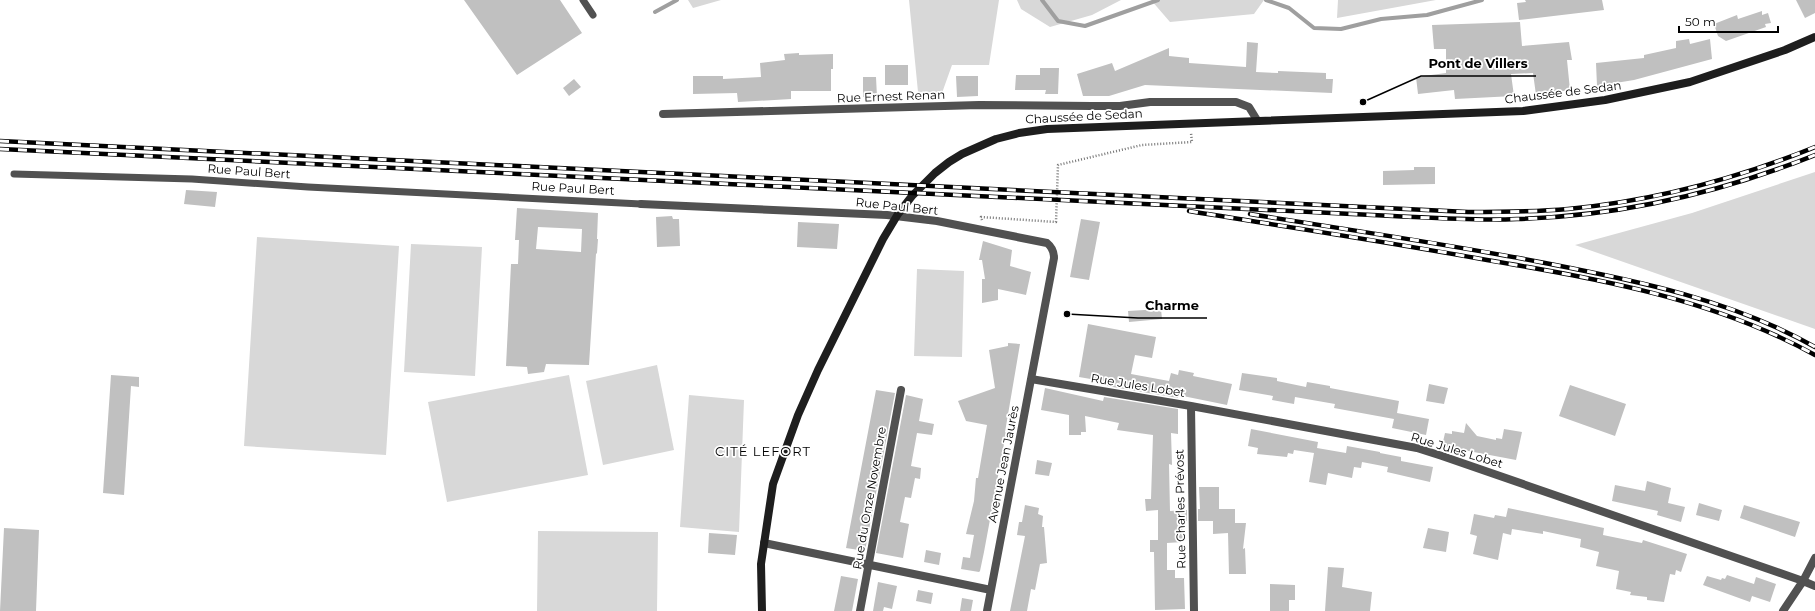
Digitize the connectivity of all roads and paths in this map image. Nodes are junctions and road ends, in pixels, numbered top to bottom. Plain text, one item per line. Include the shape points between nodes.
1 (583, 0) edge
2 (593, 15) dead end
3 (1815, 37) edge
4 (1120, 106) joint
5 (663, 114) dead end
6 (1257, 120) junction
7 (1191, 123) junction
8 (14, 174) dead end
9 (641, 204) joint
10 (981, 217) dead end
11 (1042, 321) joint
12 (1030, 379) junction
13 (901, 390) dead end
14 (1191, 406) junction
15 (764, 543) junction
16 (1815, 558) edge
17 (869, 564) junction
18 (1803, 581) junction
19 (1815, 586) edge
20 (991, 590) junction
21 (762, 611) edge
22 (860, 611) edge
23 (988, 611) edge
24 (1194, 611) edge
25 (1784, 611) edge

1 - 2 lane
3 - 6 main road, Chaussée de Sedan via 1785,50 1690,82 1605,100 1523,111
4 - 5 street, Rue Ernest Renan via 979,105
4 - 6 street, Chaussée de Sedan via 1150,102 1236,102 1249,107
6 - 7 main road, Chaussée de Sedan
7 - 10 path via 1192,142 1142,145 1058,165 1056,222
7 - 15 main road, Chaussée de Sedan via 1033,130 1008,135 978,146 950,162 923,184 898,214 883,239 798,415 773,484
8 - 9 lane, Rue Paul Bert via 192,179
9 - 11 street, Rue Paul Bert via 894,216 937,221 1047,243 1054,252 1054,258
11 - 12 street, Avenue Jean Jaurès
12 - 14 street, Rue Jules Lobet
12 - 20 street, Avenue Jean Jaurès
13 - 17 street, Rue du Onze Novembre
14 - 18 street, Rue Jules Lobet via 1417,448
14 - 24 street, Rue Charles Prévost
15 - 17 street
15 - 21 main road, Chaussée de Sedan via 761,564
16 - 18 street
17 - 20 street
17 - 22 street, Rue du Onze Novembre
18 - 19 street, Rue Jules Lobet
18 - 25 street
20 - 23 street, Avenue Jean Jaurès

